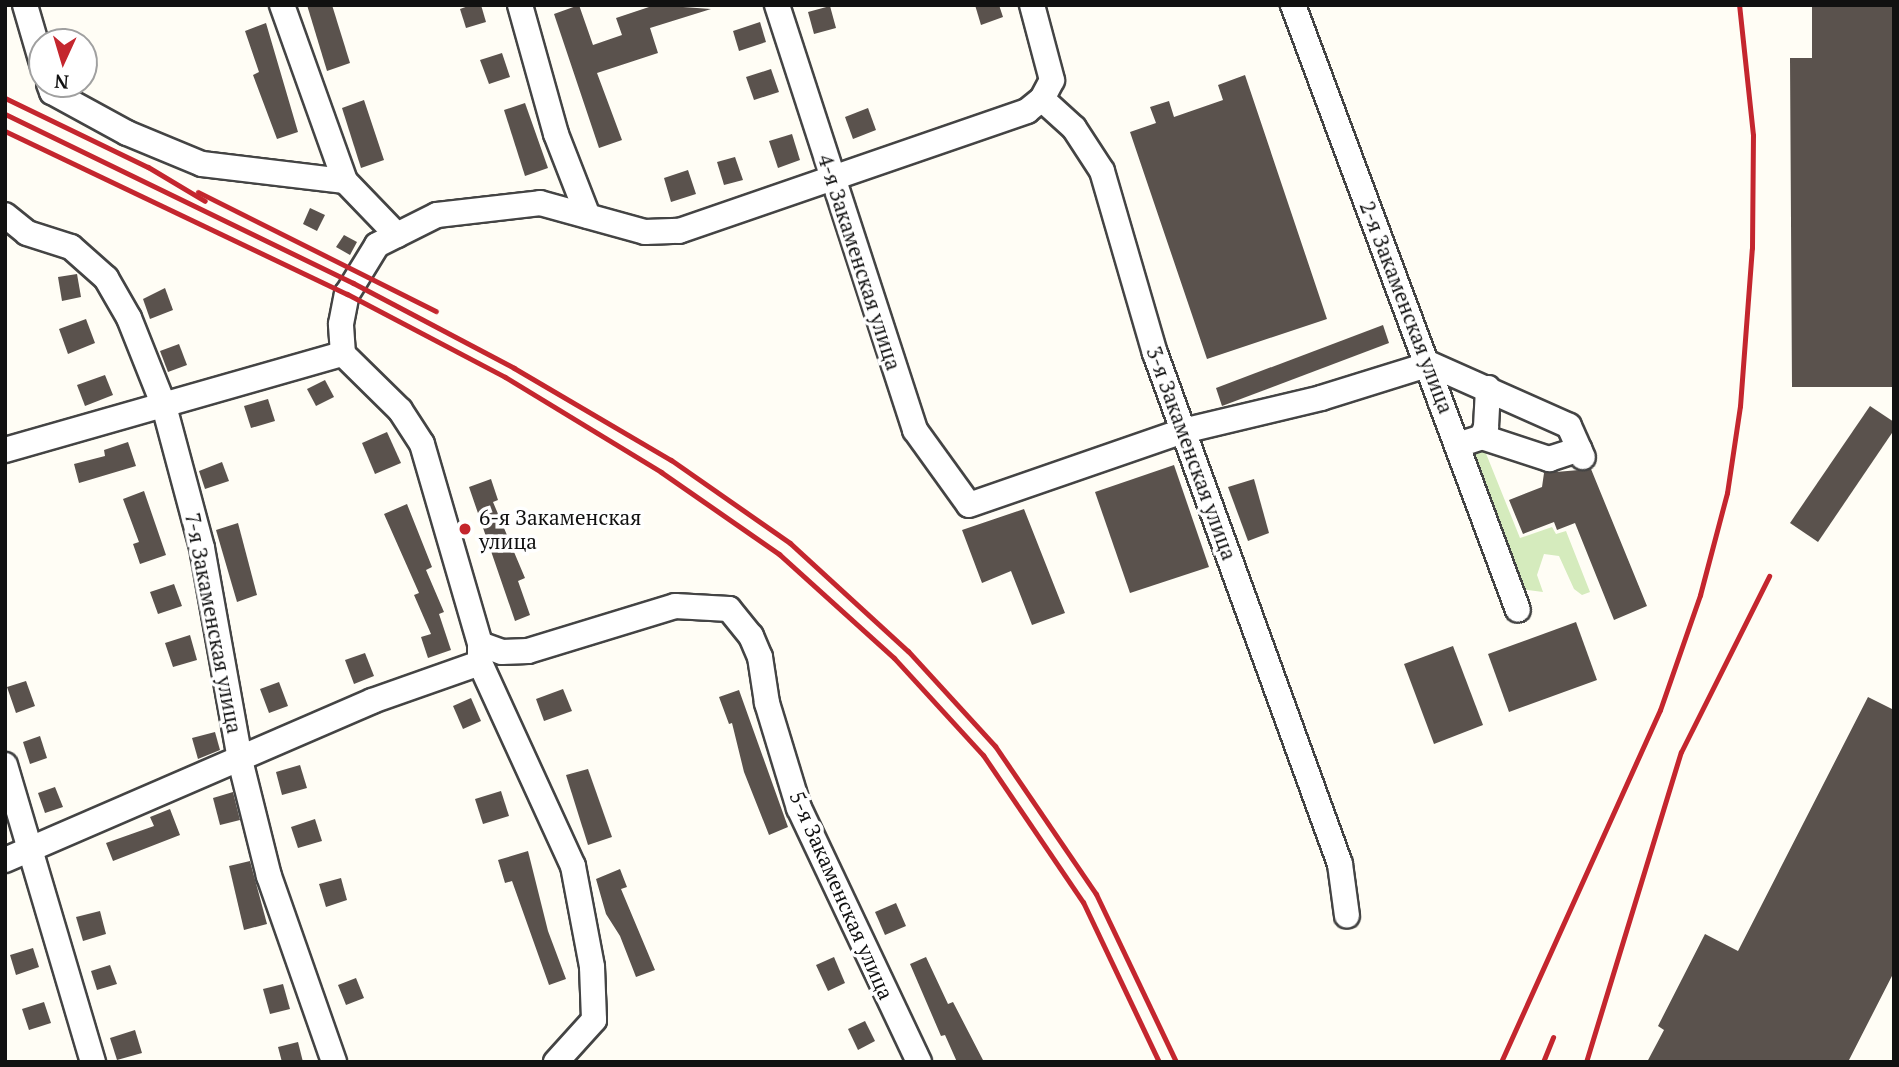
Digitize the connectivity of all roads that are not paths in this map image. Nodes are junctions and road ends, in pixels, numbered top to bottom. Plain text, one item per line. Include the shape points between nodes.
1 (25, 5) edge
2 (282, 5) edge
3 (520, 5) edge
4 (777, 5) edge
5 (1032, 5) edge
6 (1293, 5) edge
7 (32, 28) edge
8 (63, 98) edge
9 (1042, 99) junction
10 (345, 181) junction
11 (831, 181) junction
12 (5, 215) edge
13 (588, 216) junction
14 (16, 233) edge
15 (397, 235) junction
16 (344, 354) junction
17 (1430, 364) junction
18 (1488, 388) junction
19 (164, 406) junction
20 (1183, 431) junction
21 (1470, 441) junction
22 (5, 450) edge
23 (1518, 610) dead end
24 (480, 654) junction
25 (240, 760) junction
26 (5, 765) edge
27 (34, 849) junction
28 (5, 860) edge
29 (1347, 916) dead end
30 (93, 1062) edge
31 (334, 1062) edge
32 (556, 1062) edge
33 (919, 1062) edge

1 - 7 street
2 - 10 street
3 - 13 street via 556,134
4 - 11 street, 4-я Закаменская улица
5 - 9 street via 1052,80
6 - 17 street, 2-я Закаменская улица
8 - 10 street via 127,133 202,164
9 - 11 street via 1027,111
9 - 20 street, 3-я Закаменская улица via 1074,128 1102,171 1155,354
10 - 15 street
11 - 13 street via 679,231 645,232
11 - 20 street, 4-я Закаменская улица via 915,430 969,505
12 - 14 street
13 - 15 street via 540,204 436,215
14 - 19 street, 7-я Закаменская улица via 71,247 106,278 130,318
15 - 16 street via 377,245 347,294 341,324
16 - 19 street
16 - 24 street via 400,410 422,444
17 - 18 street
17 - 20 street via 1321,398
17 - 21 street, 2-я Закаменская улица
18 - 21 street
18 - 21 street via 1569,425 1581,453 1549,459
19 - 22 street
19 - 25 street, 7-я Закаменская улица via 202,548
20 - 29 street, 3-я Закаменская улица via 1340,864
21 - 23 street, 2-я Закаменская улица
24 - 25 street
24 - 32 street via 573,866 592,967 594,1020
24 - 33 street, 5-я Закаменская улица via 528,651 675,606 729,609 751,636 760,657 767,703 799,808
25 - 27 street
25 - 31 street, 7-я Закаменская улица via 269,876
26 - 27 street
27 - 28 street
27 - 30 street

